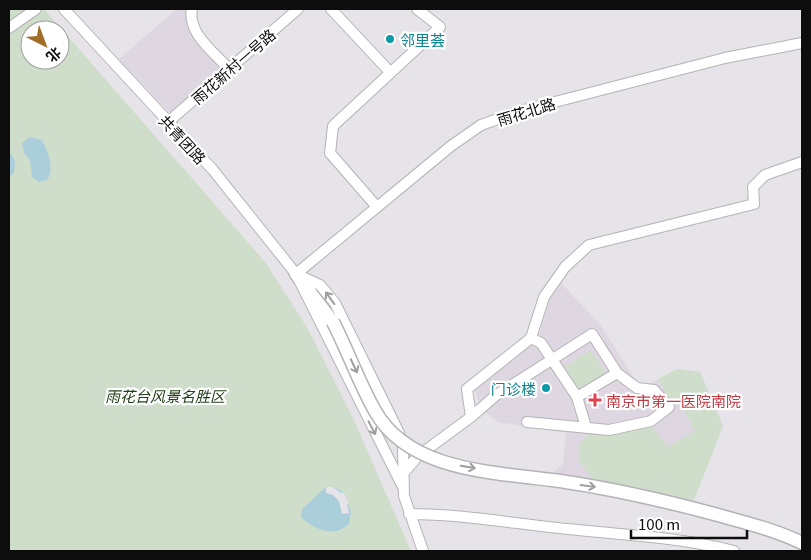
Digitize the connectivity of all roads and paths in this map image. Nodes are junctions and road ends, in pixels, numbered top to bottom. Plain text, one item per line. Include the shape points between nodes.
1 (36, 9) edge
2 (64, 9) edge
3 (192, 9) edge
4 (298, 9) edge
5 (331, 9) edge
6 (417, 9) edge
7 (9, 28) edge
8 (802, 43) edge
9 (229, 69) junction
10 (390, 72) junction
11 (168, 122) junction
12 (802, 162) edge
13 (377, 207) junction
14 (296, 274) junction
15 (531, 338) junction
16 (552, 359) junction
17 (616, 373) junction
18 (577, 397) junction
19 (471, 417) junction
20 (527, 422) dead end
21 (586, 427) junction
22 (402, 475) junction
23 (403, 487) junction
24 (409, 514) junction
25 (802, 543) edge
26 (423, 551) edge
27 (734, 551) edge

1 - 7 street
2 - 11 street, 共青团路
3 - 9 street via 192,28
4 - 9 street, 雨花新村一号路
5 - 10 street
6 - 10 street via 440,27
8 - 13 street, 雨花北路 via 716,61 481,125
9 - 11 street, 雨花新村一号路
10 - 13 street via 333,126 330,154
11 - 14 street, 共青团路 via 213,170
12 - 15 street via 765,175 753,187 754,204 588,246 565,268 544,297
13 - 14 street, 雨花北路
22 -> 14 street, 共青团路 via 401,439 341,315 320,285
14 -> 23 street, 共青团路
14 -> 25 main road, bridge via 333,322 375,411 389,429 413,450 447,464 616,490 746,523
15 - 16 street via 541,343
15 - 19 street via 467,388
16 - 17 street via 592,334
16 - 18 street
16 - 19 street via 495,396
17 - 18 street
17 - 21 street via 637,388 654,390 669,407 651,421 634,426 609,430
18 - 21 street
19 - 22 street via 418,456
20 - 21 street
22 - 23 street, 共青团路
23 - 24 street, 共青团路
24 - 26 street, 共青团路
24 - 27 street via 444,514 672,539

